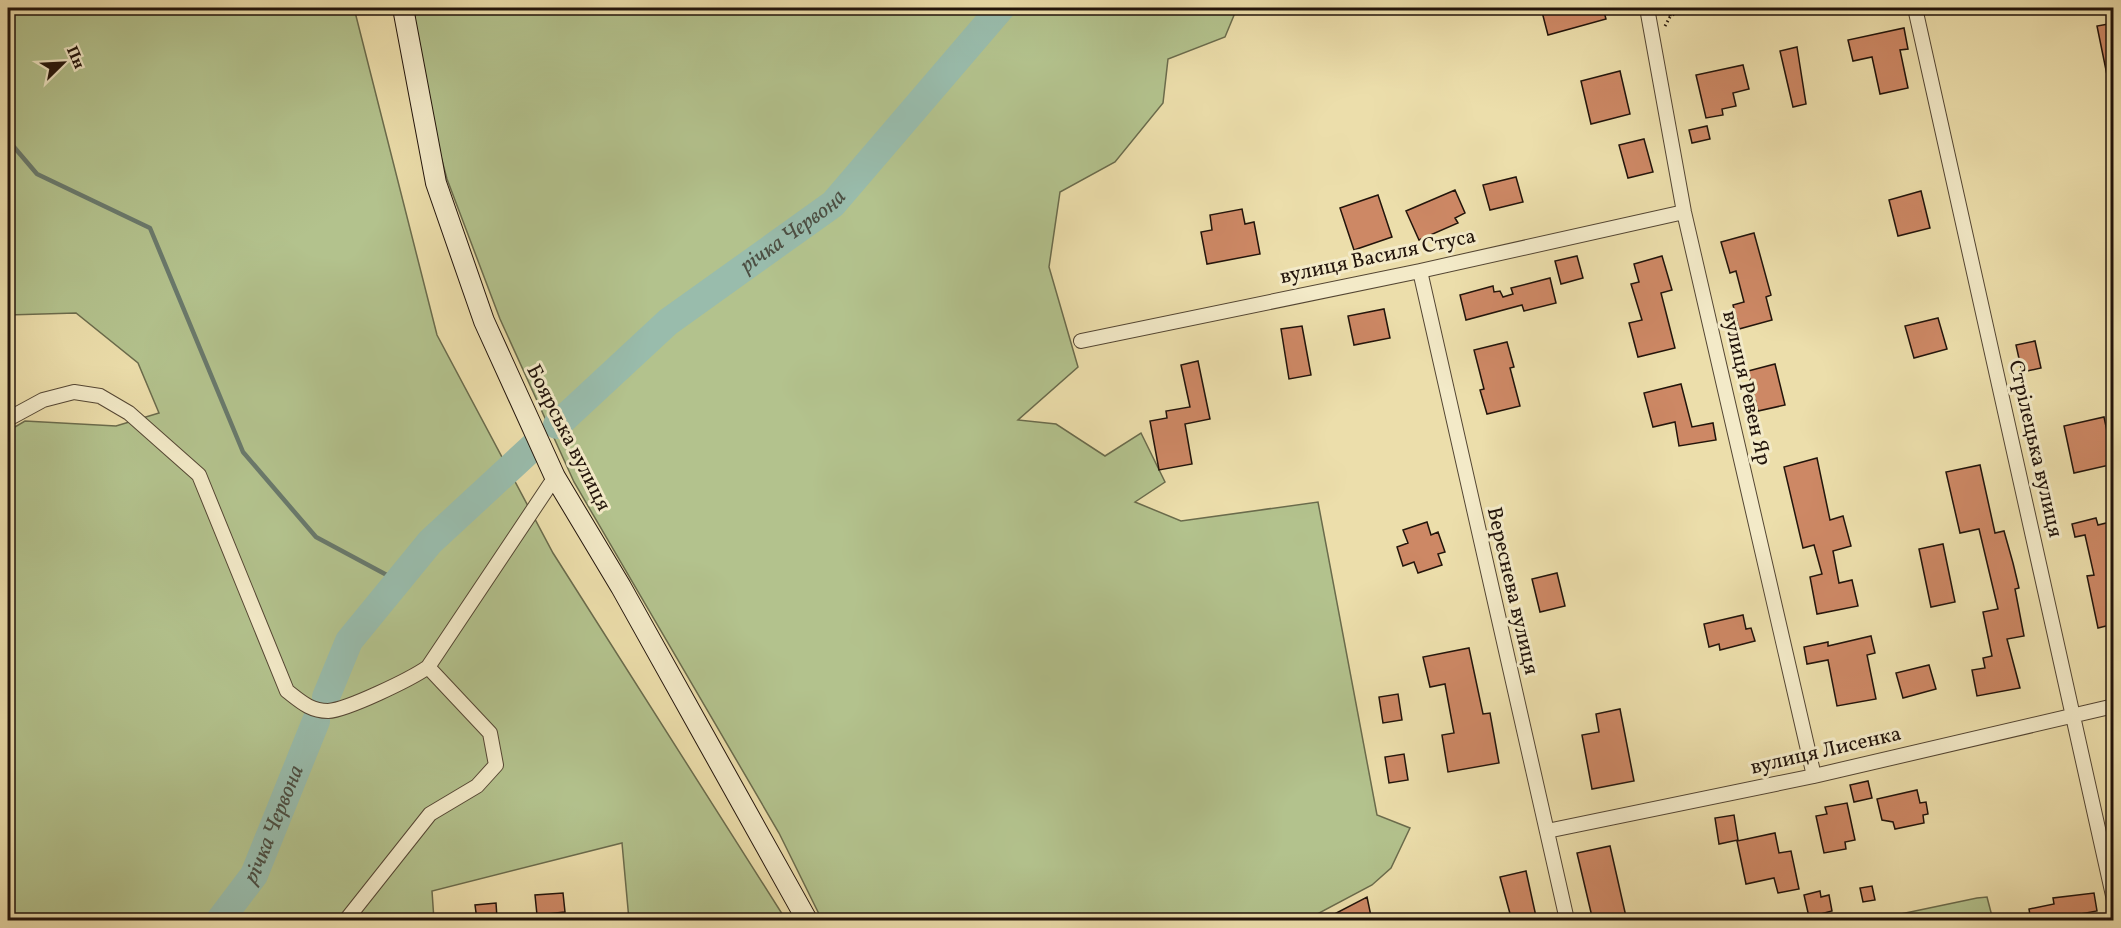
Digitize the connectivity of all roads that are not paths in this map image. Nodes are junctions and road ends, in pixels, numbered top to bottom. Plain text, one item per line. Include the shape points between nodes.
1 (403, 8) edge
2 (1647, 8) edge
3 (1915, 8) edge
4 (1684, 212) junction
5 (1420, 271) junction
6 (1081, 341) dead end
7 (8, 419) edge
8 (555, 477) junction
9 (428, 667) junction
10 (2114, 706) edge
11 (2073, 715) junction
12 (1814, 776) junction
13 (1547, 831) junction
14 (2114, 900) edge
15 (346, 921) edge
16 (807, 921) edge
17 (1567, 921) edge

1 - 8 street, Боярська вулиця via 436,183 484,321
2 - 4 street, вулиця Ревен Яр
3 - 11 street, Стрілецька вулиця
4 - 5 street, вулиця Василя Стуса
4 - 12 street, вулиця Ревен Яр
5 - 6 street, вулиця Василя Стуса
5 - 13 street, Вереснева вулиця
7 - 9 street via 44,400 74,392 100,396 129,413 199,475 287,691 307,707 330,711 406,682
8 - 9 street
8 - 16 street, Боярська вулиця via 621,587
9 - 15 street via 489,733 496,765 477,786 430,814
10 - 11 street, вулиця Лисенка
11 - 12 street, вулиця Лисенка
11 - 14 street, Стрілецька вулиця
12 - 13 street, вулиця Лисенка
13 - 17 street, Вереснева вулиця

